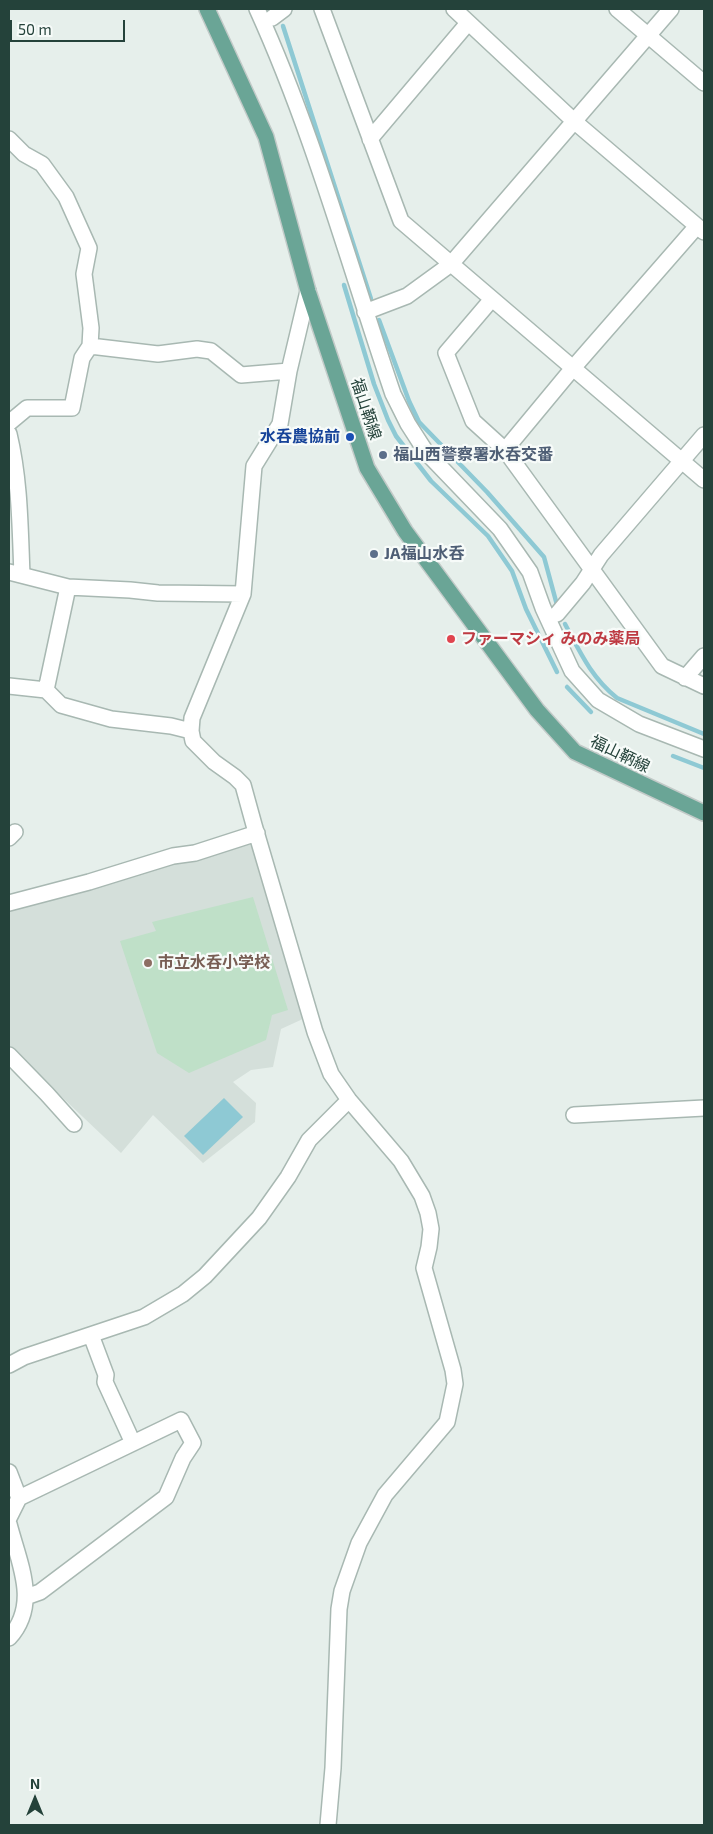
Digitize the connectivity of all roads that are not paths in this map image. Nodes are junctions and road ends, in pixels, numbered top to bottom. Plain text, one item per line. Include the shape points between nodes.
1 (207, 9) edge
2 (257, 9) edge
3 (322, 9) edge
4 (454, 9) edge
5 (617, 9) edge
6 (671, 9) edge
7 (278, 11) edge
8 (468, 23) junction
9 (648, 36) junction
10 (277, 55) junction
11 (704, 83) edge
12 (575, 122) junction
13 (9, 139) edge
14 (370, 139) junction
15 (701, 229) edge
16 (451, 264) junction
17 (308, 291) junction
18 (492, 299) junction
19 (365, 312) junction
20 (90, 346) junction
21 (573, 368) junction
22 (289, 371) junction
23 (9, 423) edge
24 (9, 434) edge
25 (704, 435) edge
26 (505, 450) junction
27 (682, 461) junction
28 (704, 480) edge
29 (592, 569) junction
30 (530, 572) junction
31 (16, 573) edge
32 (68, 587) junction
33 (243, 594) junction
34 (556, 614) junction
35 (704, 656) edge
36 (685, 678) junction
37 (580, 680) junction
38 (9, 686) edge
39 (704, 686) edge
40 (46, 690) junction
41 (191, 731) junction
42 (704, 749) edge
43 (704, 814) edge
44 (257, 833) junction
45 (9, 903) edge
46 (9, 1055) edge
47 (349, 1100) junction
48 (704, 1108) edge
49 (574, 1115) dead end
50 (74, 1124) dead end
51 (91, 1336) junction
52 (9, 1365) edge
53 (133, 1443) junction
54 (9, 1472) edge
55 (19, 1498) junction
56 (9, 1518) edge
57 (9, 1524) edge
58 (26, 1597) junction
59 (9, 1638) edge
60 (328, 1825) edge

1 - 17 main road, 福山鞆線 via 266,137
2 - 10 street
3 - 14 street
4 - 8 street
5 - 9 street
6 - 9 street
7 - 10 street
8 - 12 street
8 - 14 street
9 - 11 street
9 - 12 street
10 - 19 street
12 - 15 street
12 - 16 street
13 - 20 street via 24,154 42,164 66,196 89,248 84,274 90,315
14 - 16 street via 401,221
15 - 21 street
16 - 18 street
16 - 19 street via 407,296
17 - 22 street
17 - 43 main road, 福山鞆線 via 368,468 405,531 537,710 575,752
18 - 21 street
18 - 26 street via 446,353 472,421
19 - 30 street via 392,394 412,431 426,452 500,529
20 - 22 street via 158,354 197,349 211,351 241,375
20 - 23 street via 82,358 72,408 28,408
21 - 26 street
21 - 27 street
22 - 33 street via 280,424 254,466
24 - 31 street via 18,487
25 - 27 street
26 - 29 street
27 - 28 street
27 - 29 street
29 - 34 street
29 - 36 street via 662,666
30 - 34 street
30 - 37 street via 572,671
31 - 32 street
32 - 33 street
32 - 40 street
33 - 41 street via 192,718
34 - 37 street via 580,669
35 - 36 street
36 - 39 street
37 - 42 street via 598,700 639,724
38 - 40 street
40 - 41 street via 61,705 111,719
41 - 44 street via 200,748 243,785
44 - 45 street
44 - 47 street via 315,1032 330,1074
46 - 50 street
47 - 51 street via 309,1140 259,1218 205,1276 183,1294 144,1316
47 - 60 street via 401,1160 422,1196 431,1229 424,1268 455,1384 447,1422 385,1495 359,1543 342,1591
48 - 49 street
51 - 52 street via 24,1357
51 - 53 street via 106,1376 105,1382
53 - 55 street
53 - 58 street via 181,1420 193,1443 166,1497 40,1592
54 - 55 street
55 - 56 street
57 - 58 street via 27,1590
58 - 59 street via 26,1609

